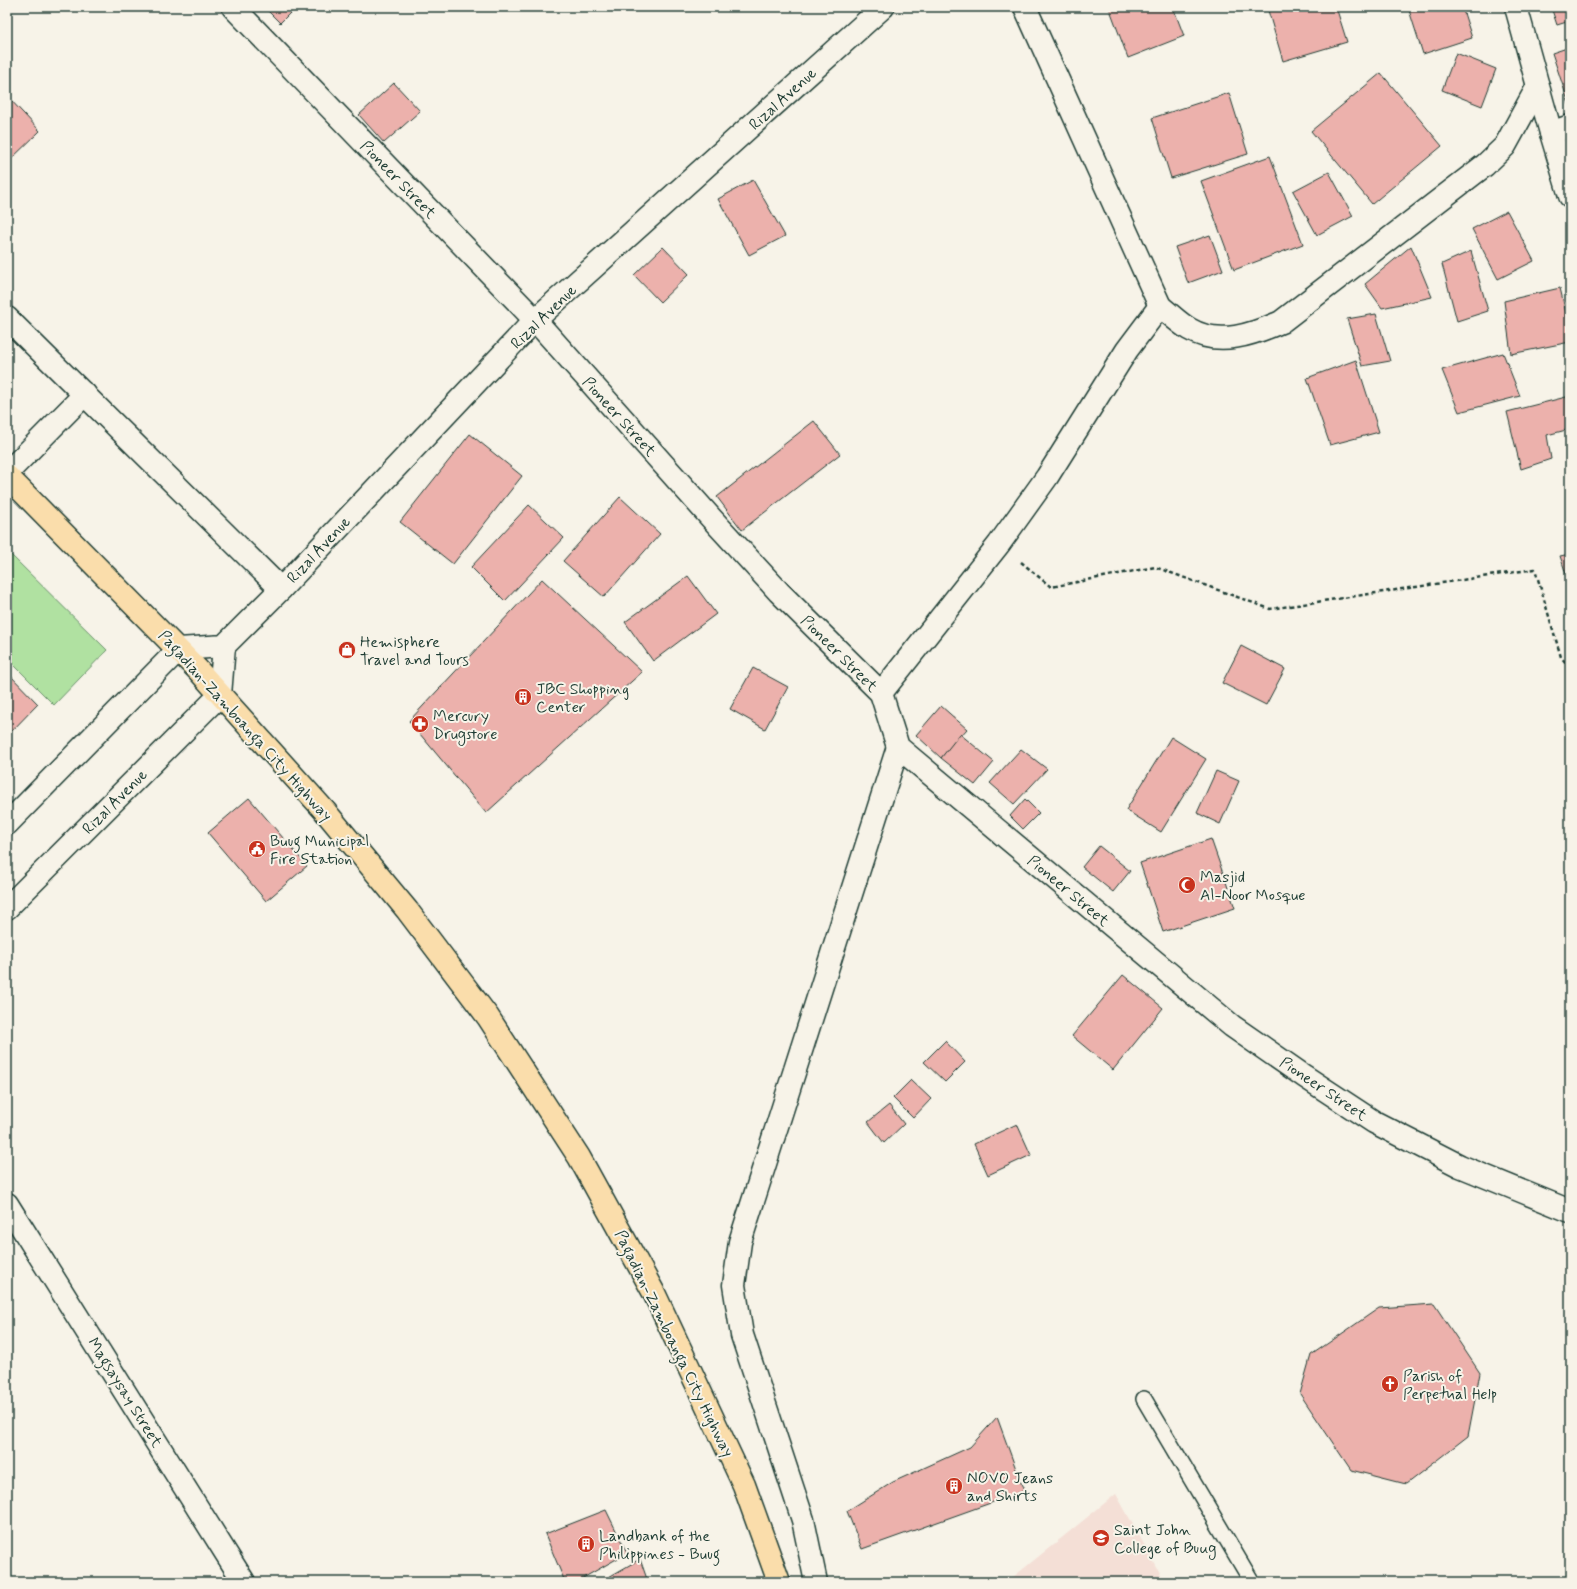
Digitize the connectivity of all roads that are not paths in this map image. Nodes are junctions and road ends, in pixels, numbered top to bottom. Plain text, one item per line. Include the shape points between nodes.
1 (233, 7) edge
2 (883, 7) edge
3 (1025, 7) edge
4 (1516, 7) edge
5 (1538, 86) junction
6 (1560, 130) edge
7 (1570, 196) edge
8 (1160, 306) junction
9 (7, 318) edge
10 (535, 320) junction
11 (85, 394) junction
12 (7, 473) edge
13 (7, 476) edge
14 (281, 589) junction
15 (224, 646) junction
16 (179, 649) junction
17 (881, 693) junction
18 (220, 695) junction
19 (898, 747) junction
20 (7, 824) edge
21 (7, 908) edge
22 (7, 1204) edge
23 (1570, 1211) edge
24 (1144, 1399) dead end
25 (244, 1582) edge
26 (779, 1582) edge
27 (816, 1582) edge
28 (1252, 1582) edge

1 - 10 street, Pioneer Street
2 - 10 street, Rizal Avenue
3 - 8 street
4 - 5 street
5 - 6 street
5 - 8 street via 1505,146 1485,165 1281,322 1255,333 1234,338 1207,336 1190,330
6 - 7 street
8 - 17 street via 1127,350 1047,477
9 - 11 street
10 - 14 street, Rizal Avenue
10 - 17 street, Pioneer Street via 774,586
11 - 12 street
11 - 14 street
13 - 16 highway, Pagadian-Zamboanga City Highway
14 - 15 street, Rizal Avenue
15 - 16 street
15 - 18 street
16 - 18 highway, Pagadian-Zamboanga City Highway
16 - 20 street
17 - 19 street, Pioneer Street
18 - 21 street, Rizal Avenue
18 - 26 highway, Pagadian-Zamboanga City Highway via 324,810 407,910 488,1017 578,1156 654,1293 744,1485
19 - 23 street, Pioneer Street via 1232,1026 1304,1076 1374,1122 1460,1166
19 - 27 street via 740,1242 734,1285 742,1335 804,1520
22 - 25 street, Magsaysay Street
24 - 28 lane

